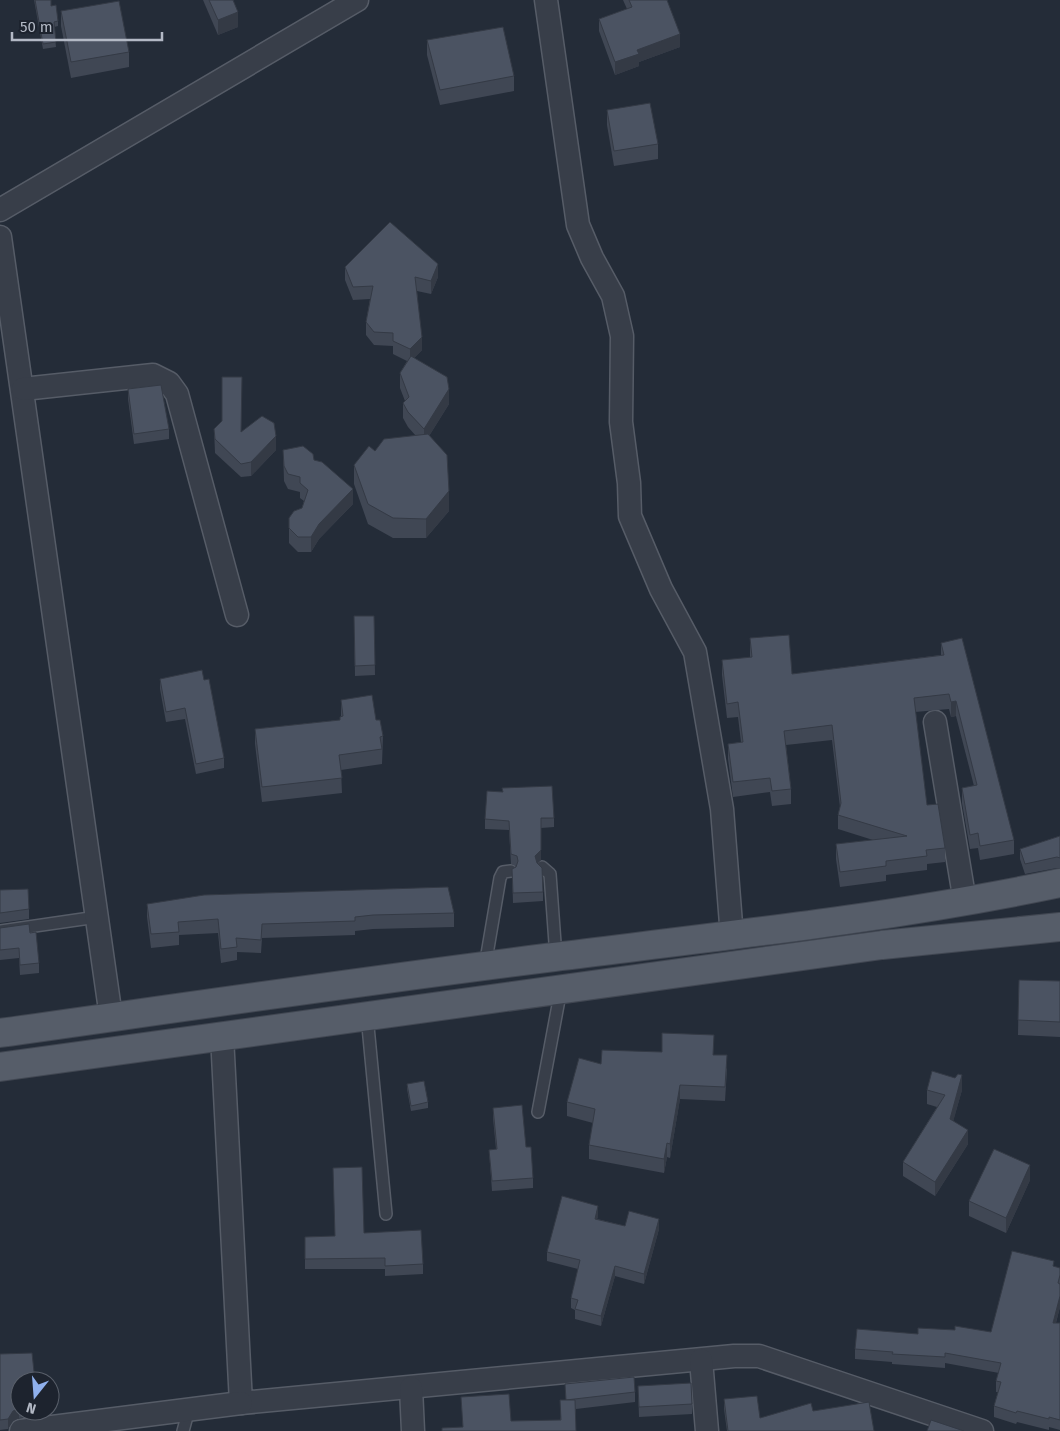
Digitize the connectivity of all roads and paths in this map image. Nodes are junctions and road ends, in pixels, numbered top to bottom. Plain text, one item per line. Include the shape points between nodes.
1 (357, 0) edge
2 (546, 0) edge
3 (0, 210) edge
4 (0, 237) edge
5 (23, 389) junction
6 (237, 615) dead end
7 (935, 722) dead end
8 (542, 867) edge
9 (511, 871) edge
10 (1060, 883) edge
11 (965, 902) junction
12 (97, 917) junction
13 (1060, 927) edge
14 (0, 931) edge
15 (732, 937) junction
16 (556, 957) junction
17 (486, 966) junction
18 (561, 989) junction
19 (367, 1016) junction
20 (112, 1017) junction
21 (0, 1033) edge
22 (222, 1036) junction
23 (0, 1066) edge
24 (538, 1112) dead end
25 (386, 1214) dead end
26 (701, 1360) junction
27 (411, 1388) junction
28 (241, 1403) junction
29 (189, 1410) junction
30 (22, 1431) edge
31 (183, 1431) edge
32 (413, 1431) edge
33 (707, 1431) edge
34 (982, 1431) edge

1 - 3 street
2 - 15 street via 578,225 613,296 622,336 621,422 630,516 661,589 695,652 722,810
4 - 5 street
5 - 6 street via 153,375 170,383 178,394
5 - 12 street
7 - 11 street
8 - 16 lane via 550,874
9 - 17 lane via 504,872 500,878
10 - 11 main road
11 - 15 main road
12 - 14 lane
12 - 20 street
13 - 18 main road via 882,945
15 - 16 main road
16 - 17 main road
17 - 20 main road
18 - 19 main road
18 - 24 lane
19 - 22 main road
19 - 25 lane
20 - 21 main road
22 - 23 main road
22 - 28 street
26 - 27 street
26 - 33 street
26 - 34 street via 759,1356
27 - 28 street
27 - 32 street
28 - 29 street
29 - 30 street
29 - 31 lane

